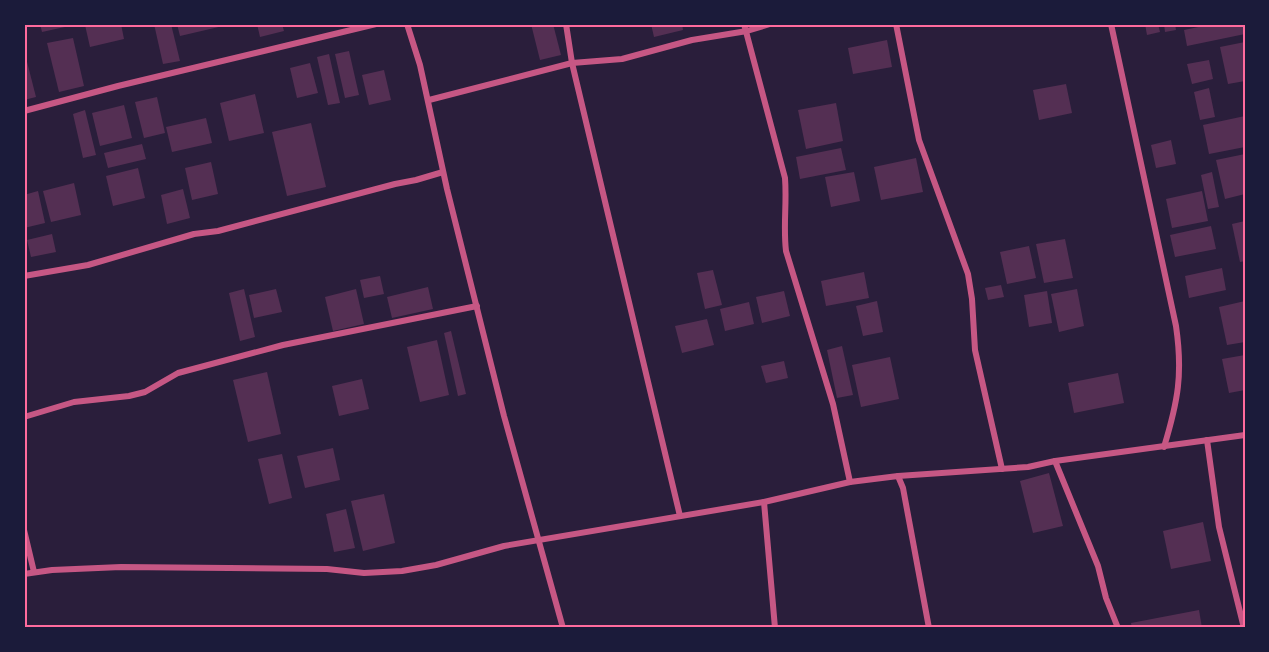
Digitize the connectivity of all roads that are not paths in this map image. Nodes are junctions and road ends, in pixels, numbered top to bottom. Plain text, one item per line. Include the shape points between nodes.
1 (376, 24) edge
2 (407, 24) edge
3 (566, 24) edge
4 (770, 24) edge
5 (896, 24) edge
6 (1111, 24) edge
7 (745, 27) edge
8 (572, 63) junction
9 (429, 100) junction
10 (24, 111) edge
11 (443, 172) junction
12 (24, 276) edge
13 (477, 306) junction
14 (24, 417) edge
15 (1245, 435) edge
16 (1207, 440) junction
17 (1164, 447) junction
18 (1055, 461) junction
19 (1002, 469) junction
20 (898, 476) junction
21 (850, 482) junction
22 (764, 502) junction
23 (680, 516) junction
24 (24, 530) edge
25 (538, 540) junction
26 (34, 572) junction
27 (24, 574) edge
28 (563, 628) edge
29 (775, 628) edge
30 (929, 628) edge
31 (1118, 628) edge
32 (1244, 628) edge

1 - 10 street
2 - 9 street
3 - 8 street
4 - 7 street
5 - 19 street via 919,140 968,274 975,350
6 - 17 street via 1180,355 1178,394
7 - 8 street via 622,59
7 - 21 street via 784,178 786,251 833,404
8 - 9 street
8 - 23 street
9 - 11 street
11 - 12 street via 194,234 88,265
11 - 13 street
13 - 14 street via 283,345 178,373 145,392 74,402
13 - 25 street
15 - 16 street
16 - 17 street
16 - 32 street via 1219,527
17 - 18 street
18 - 19 street
18 - 31 street via 1098,566
19 - 20 street
20 - 21 street
20 - 30 street
21 - 22 street
22 - 23 street
22 - 29 street
23 - 25 street
24 - 26 street
25 - 26 street via 391,572 121,567
25 - 28 street
26 - 27 street

